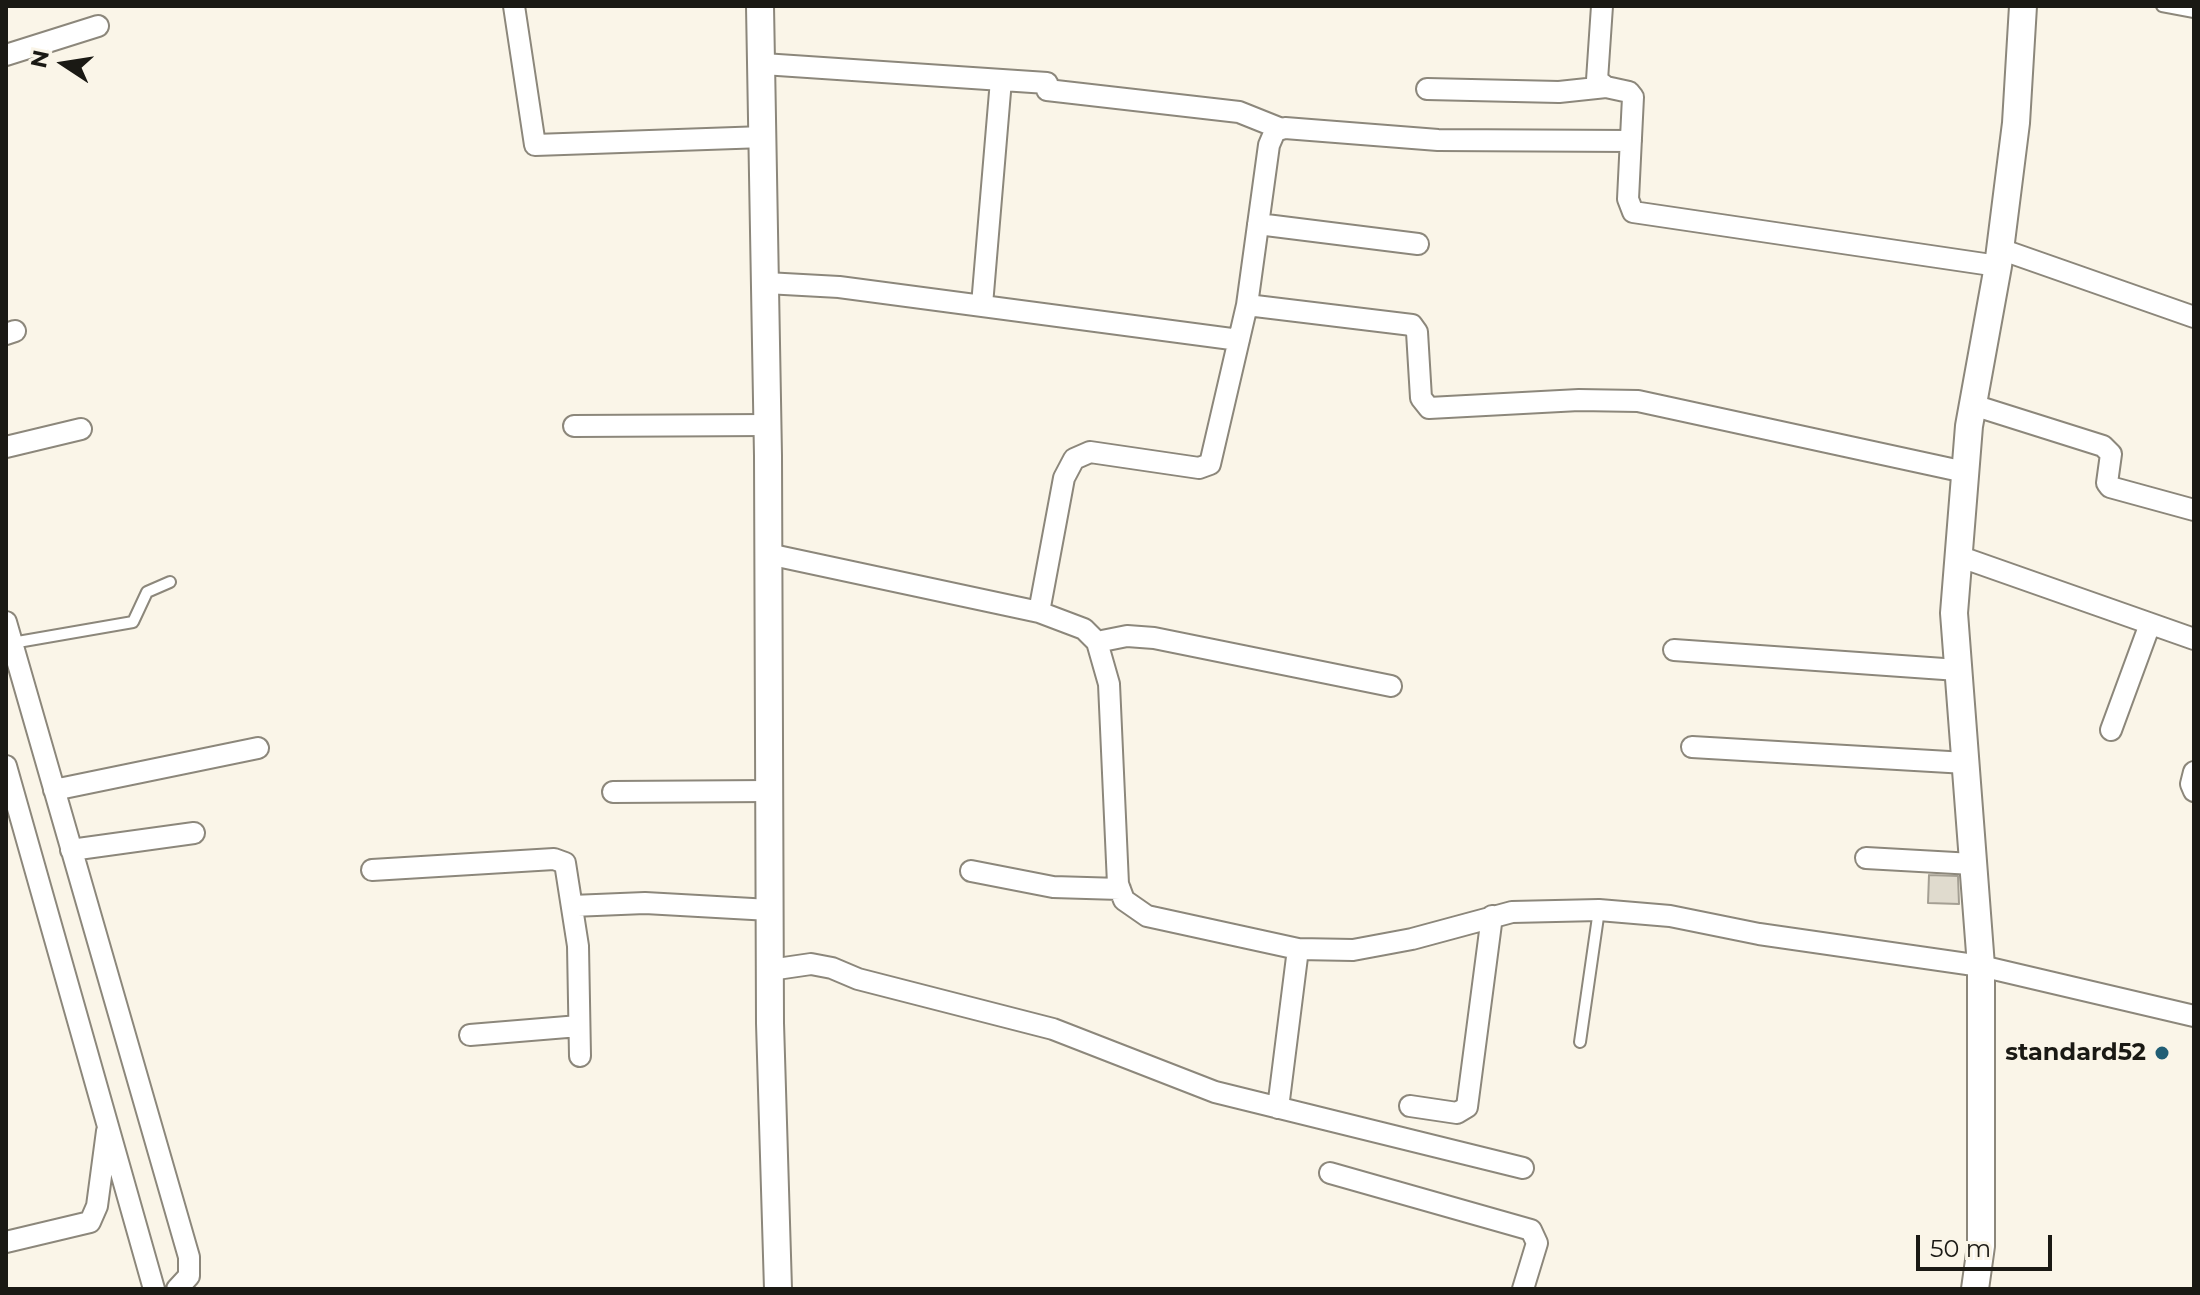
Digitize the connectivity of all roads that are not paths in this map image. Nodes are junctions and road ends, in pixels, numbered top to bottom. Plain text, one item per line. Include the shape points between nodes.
1 (514, 6) edge
2 (760, 6) edge
3 (1602, 6) edge
4 (2023, 6) edge
5 (2162, 6) edge
6 (2194, 12) edge
7 (98, 26) dead end
8 (6, 55) edge
9 (763, 64) junction
10 (1001, 80) junction
11 (1606, 87) junction
12 (1427, 89) dead end
13 (1279, 128) junction
14 (764, 137) junction
15 (1631, 141) junction
16 (1258, 224) junction
17 (1418, 244) dead end
18 (1999, 257) junction
19 (766, 283) junction
20 (982, 305) junction
21 (1247, 305) junction
22 (2194, 317) edge
23 (1239, 340) junction
24 (1973, 405) junction
25 (768, 425) junction
26 (574, 426) dead end
27 (81, 429) dead end
28 (6, 447) edge
29 (1965, 472) junction
30 (2194, 510) edge
31 (768, 554) junction
32 (1958, 556) junction
33 (170, 582) dead end
34 (1039, 612) junction
35 (6, 622) edge
36 (2150, 624) junction
37 (2194, 639) edge
38 (1097, 642) junction
39 (12, 643) junction
40 (1674, 650) dead end
41 (1958, 670) junction
42 (1391, 686) dead end
43 (2111, 730) dead end
44 (1692, 747) dead end
45 (258, 748) dead end
46 (1966, 763) junction
47 (6, 766) edge
48 (2194, 772) edge
49 (54, 790) junction
50 (769, 791) junction
51 (2194, 791) edge
52 (613, 792) dead end
53 (194, 833) dead end
54 (71, 850) junction
55 (1866, 858) dead end
56 (1973, 864) junction
57 (372, 870) dead end
58 (971, 871) dead end
59 (1120, 889) junction
60 (572, 906) junction
61 (770, 910) junction
62 (1599, 910) junction
63 (1492, 916) junction
64 (1298, 949) junction
65 (1981, 966) junction
66 (770, 970) junction
67 (2194, 1016) edge
68 (579, 1026) junction
69 (470, 1035) dead end
70 (1580, 1042) dead end
71 (580, 1056) dead end
72 (1410, 1106) dead end
73 (1278, 1108) junction
74 (108, 1121) junction
75 (1523, 1168) dead end
76 (1330, 1173) dead end
77 (6, 1242) edge
78 (154, 1289) edge
79 (177, 1289) edge
80 (778, 1289) edge
81 (1523, 1289) edge
82 (1975, 1289) edge

1 - 14 street via 535,145
2 - 9 street
3 - 11 street via 1596,74
4 - 18 street via 2016,123
5 - 6 lane
7 - 8 street
9 - 10 street
9 - 14 street
10 - 13 street via 1239,112
10 - 20 street
11 - 12 street via 1559,92
11 - 15 street via 1632,95
13 - 15 street via 1438,140
13 - 16 street via 1271,138
14 - 19 street
15 - 18 street via 1628,199 1633,212
16 - 17 street
16 - 21 street
18 - 22 street
18 - 24 street
19 - 20 street
19 - 25 street
20 - 23 street
21 - 23 street
21 - 29 street via 1412,325 1417,332 1421,398 1429,408 1638,401
23 - 34 street via 1206,468 1090,452 1074,459 1064,478
24 - 29 street
24 - 30 street via 2103,446 2111,454 2110,487
25 - 26 street
25 - 31 street
27 - 28 street
29 - 32 street
31 - 34 street
31 - 50 street
32 - 36 street
32 - 41 street
33 - 39 lane via 147,592 133,622
34 - 38 street via 1084,629
35 - 39 street
36 - 37 street
36 - 43 street
38 - 42 street via 1154,638
38 - 59 street via 1109,684 1114,857
39 - 49 street
40 - 41 street
41 - 46 street
44 - 46 street
45 - 49 street
46 - 56 street
47 - 74 street
48 - 51 street
49 - 54 street
50 - 52 street
50 - 61 street
53 - 54 street
54 - 79 street via 189,1257 189,1276
55 - 56 street
56 - 65 street
57 - 60 street via 558,860 566,865
58 - 59 street via 1053,887
59 - 64 street via 1124,900 1147,916
60 - 61 street via 656,903
60 - 68 street
61 - 66 street
62 - 63 street
62 - 65 street via 1670,916
62 - 70 lane
63 - 64 street via 1353,950
63 - 72 street via 1467,1107 1457,1113
64 - 73 street
65 - 67 street
65 - 82 street via 1981,1246
66 - 73 street via 811,964 832,968 1053,1029 1215,1092
66 - 80 street
68 - 69 street
68 - 71 street
73 - 75 street
74 - 77 street via 97,1206 90,1222
74 - 78 street
76 - 81 street via 1531,1230 1537,1243

